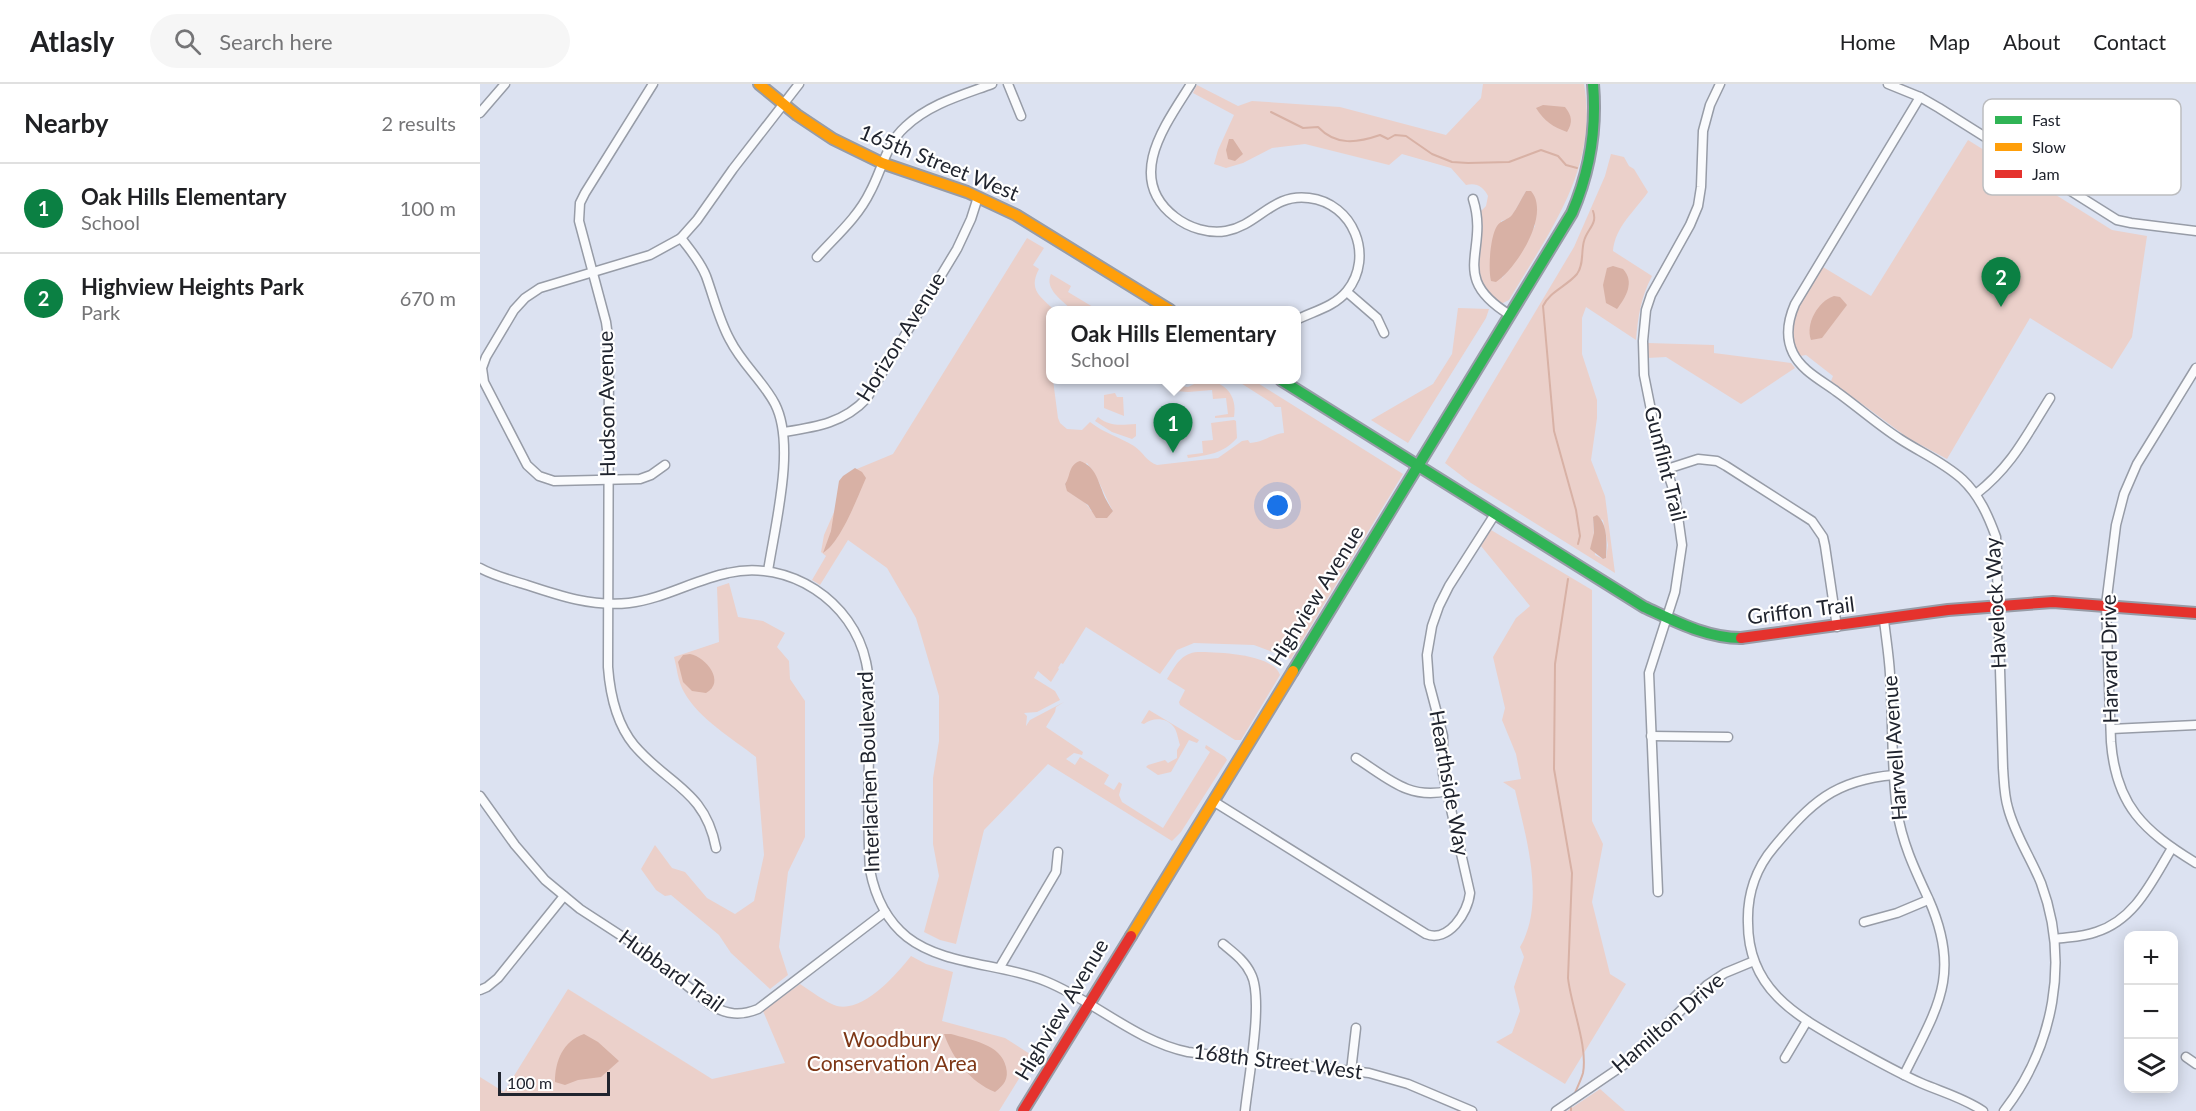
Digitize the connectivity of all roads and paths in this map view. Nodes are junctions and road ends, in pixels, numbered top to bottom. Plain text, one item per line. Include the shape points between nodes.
1 (505, 84) edge
2 (653, 84) edge
3 (759, 84) edge
4 (799, 84) edge
5 (992, 84) edge
6 (1008, 84) edge
7 (1191, 84) edge
8 (1593, 84) edge
9 (1720, 84) edge
10 (1888, 84) edge
11 (1920, 97) junction
12 (783, 105) junction
13 (480, 113) edge
14 (1021, 116) dead end
15 (1983, 136) edge
16 (882, 163) junction
17 (2078, 195) edge
18 (978, 197) junction
19 (1473, 199) dead end
20 (2196, 231) edge
21 (681, 238) junction
22 (817, 256) dead end
23 (593, 272) junction
24 (1347, 292) junction
25 (1164, 306) edge
26 (1510, 315) junction
27 (1301, 318) edge
28 (1384, 333) dead end
29 (2196, 368) edge
30 (1287, 384) edge
31 (2050, 398) dead end
32 (784, 432) junction
33 (665, 465) dead end
34 (1420, 466) junction
35 (1667, 469) junction
36 (609, 480) junction
37 (1976, 494) junction
38 (1495, 514) junction
39 (480, 568) edge
40 (768, 571) junction
41 (609, 604) junction
42 (1999, 605) junction
43 (2106, 605) junction
44 (2196, 613) edge
45 (1667, 619) junction
46 (1884, 620) junction
47 (1837, 627) junction
48 (2196, 725) edge
49 (2111, 729) junction
50 (1651, 736) junction
51 (1728, 737) dead end
52 (1356, 758) dead end
53 (1894, 775) junction
54 (1448, 791) junction
55 (480, 798) edge
56 (1213, 801) junction
57 (716, 848) dead end
58 (2172, 848) junction
59 (1058, 852) dead end
60 (2196, 863) edge
61 (1658, 892) dead end
62 (564, 896) junction
63 (1928, 900) junction
64 (885, 912) junction
65 (1864, 921) dead end
66 (2055, 939) junction
67 (1223, 944) dead end
68 (1754, 961) junction
69 (1000, 967) junction
70 (480, 990) edge
71 (1089, 1003) junction
72 (1807, 1021) junction
73 (1356, 1028) dead end
74 (2186, 1057) dead end
75 (1785, 1058) dead end
76 (1250, 1060) junction
77 (2196, 1064) edge
78 (1351, 1071) junction
79 (1904, 1075) junction
80 (1023, 1111) edge
81 (1245, 1111) edge
82 (1472, 1111) edge
83 (1556, 1111) edge
84 (1983, 1111) edge
85 (2004, 1111) edge

1 - 13 street
2 - 23 street, Hudson Avenue via 580,203 579,220
3 - 12 street, 165th Street West
4 - 12 street
5 - 16 street via 922,113 895,138
6 - 14 street
7 - 24 street via 1152,155 1152,178 1170,214 1201,230 1218,231 1240,227 1285,199 1306,197 1326,202 1344,214 1359,241 1360,262
8 - 26 street, Highview Avenue via 1594,141 1582,189 1572,213
9 - 35 street, Gunflint Trail via 1703,131 1698,206 1651,295 1645,319 1644,375
10 - 11 street
11 - 15 street
11 - 37 street, Havelock Way via 1795,304 1788,322 1789,342 1810,373 1894,435 1944,465
12 - 16 street, 165th Street West via 833,139
12 - 21 street
16 - 18 street, 165th Street West
16 - 22 street via 858,212
17 - 20 street via 2118,220
18 - 25 street, 165th Street West via 1035,225
18 - 32 street, Horizon Avenue via 957,249 867,398 835,422
19 - 26 street via 1479,222 1473,263 1477,281 1492,304
21 - 23 street via 657,252
21 - 32 street via 705,275 730,340 776,405
23 - 36 street, Hudson Avenue via 609,344
23 - 36 street via 540,288 525,298 482,368 484,382 532,471 554,481
24 - 27 street via 1334,303
24 - 28 street via 1377,318
26 - 34 street, Highview Avenue
29 - 43 street, Harvard Drive via 2137,464 2124,494
30 - 34 street
31 - 37 street via 2010,463
32 - 40 street via 784,460
33 - 36 street via 640,479
34 - 38 street, Griffon Trail
34 - 56 street, Highview Avenue
35 - 45 street, Gunflint Trail via 1679,512 1682,545 1679,576
35 - 47 street via 1698,459 1717,461 1812,521 1823,537
36 - 41 street, Hudson Avenue
37 - 42 street, Havelock Way via 1996,537
38 - 45 street, Griffon Trail
38 - 54 street, Hearthside Way via 1442,598 1429,641 1427,669 1443,736
39 - 41 street, Interlachen Boulevard via 572,600
40 - 41 street, Interlachen Boulevard via 729,572 648,599
40 - 64 street, Interlachen Boulevard via 802,582 825,597 845,618 861,644 869,689 870,870
41 - 57 street, Hudson Avenue via 608,667 617,713 633,743 697,802 707,817
42 - 43 street, Griffon Trail
42 - 46 street, Griffon Trail
42 - 66 street, Havelock Way via 2006,797 2045,895
43 - 44 street, Griffon Trail
43 - 49 street, Harvard Drive
45 - 47 street, Griffon Trail via 1732,638 1771,637
45 - 50 street, Gunflint Trail via 1649,673
46 - 47 street, Griffon Trail
46 - 53 street, Harwell Avenue
48 - 49 street
49 - 58 street, Harvard Drive via 2113,761 2122,792 2146,828
50 - 51 street
50 - 61 street, Gunflint Trail
52 - 54 street via 1412,791 1424,795
53 - 63 street, Harwell Avenue via 1902,838
53 - 68 street via 1855,781 1827,794 1806,811 1770,852 1755,878 1750,898 1748,931
54 - 56 street, Hearthside Way via 1469,898 1454,927 1437,936 1426,934
55 - 62 street, Hubbard Trail via 522,854
56 - 71 street, Highview Avenue
58 - 60 street, Harvard Drive
58 - 66 street via 2137,904 2123,918 2099,932
59 - 69 street via 1056,872
62 - 64 street, Hubbard Trail via 632,942 711,1005 738,1014 764,1005
62 - 70 street via 498,978
63 - 65 street
63 - 79 street, Harwell Avenue via 1941,930 1944,981 1935,1013
64 - 69 street, Interlachen Boulevard via 906,936 934,953
66 - 85 street, Havelock Way via 2054,998 2048,1026 2029,1074
67 - 76 street via 1245,963 1256,986
68 - 72 street via 1776,996
68 - 83 street, Hamilton Drive via 1707,985 1628,1062
69 - 71 street, Interlachen Boulevard via 1045,981
71 - 76 street, 168th Street West via 1149,1040 1170,1048
71 - 80 street, Highview Avenue
72 - 75 street
72 - 79 street
73 - 78 street
74 - 77 street
76 - 78 street, 168th Street West
76 - 81 street
78 - 82 street, 168th Street West via 1401,1081
79 - 84 street

